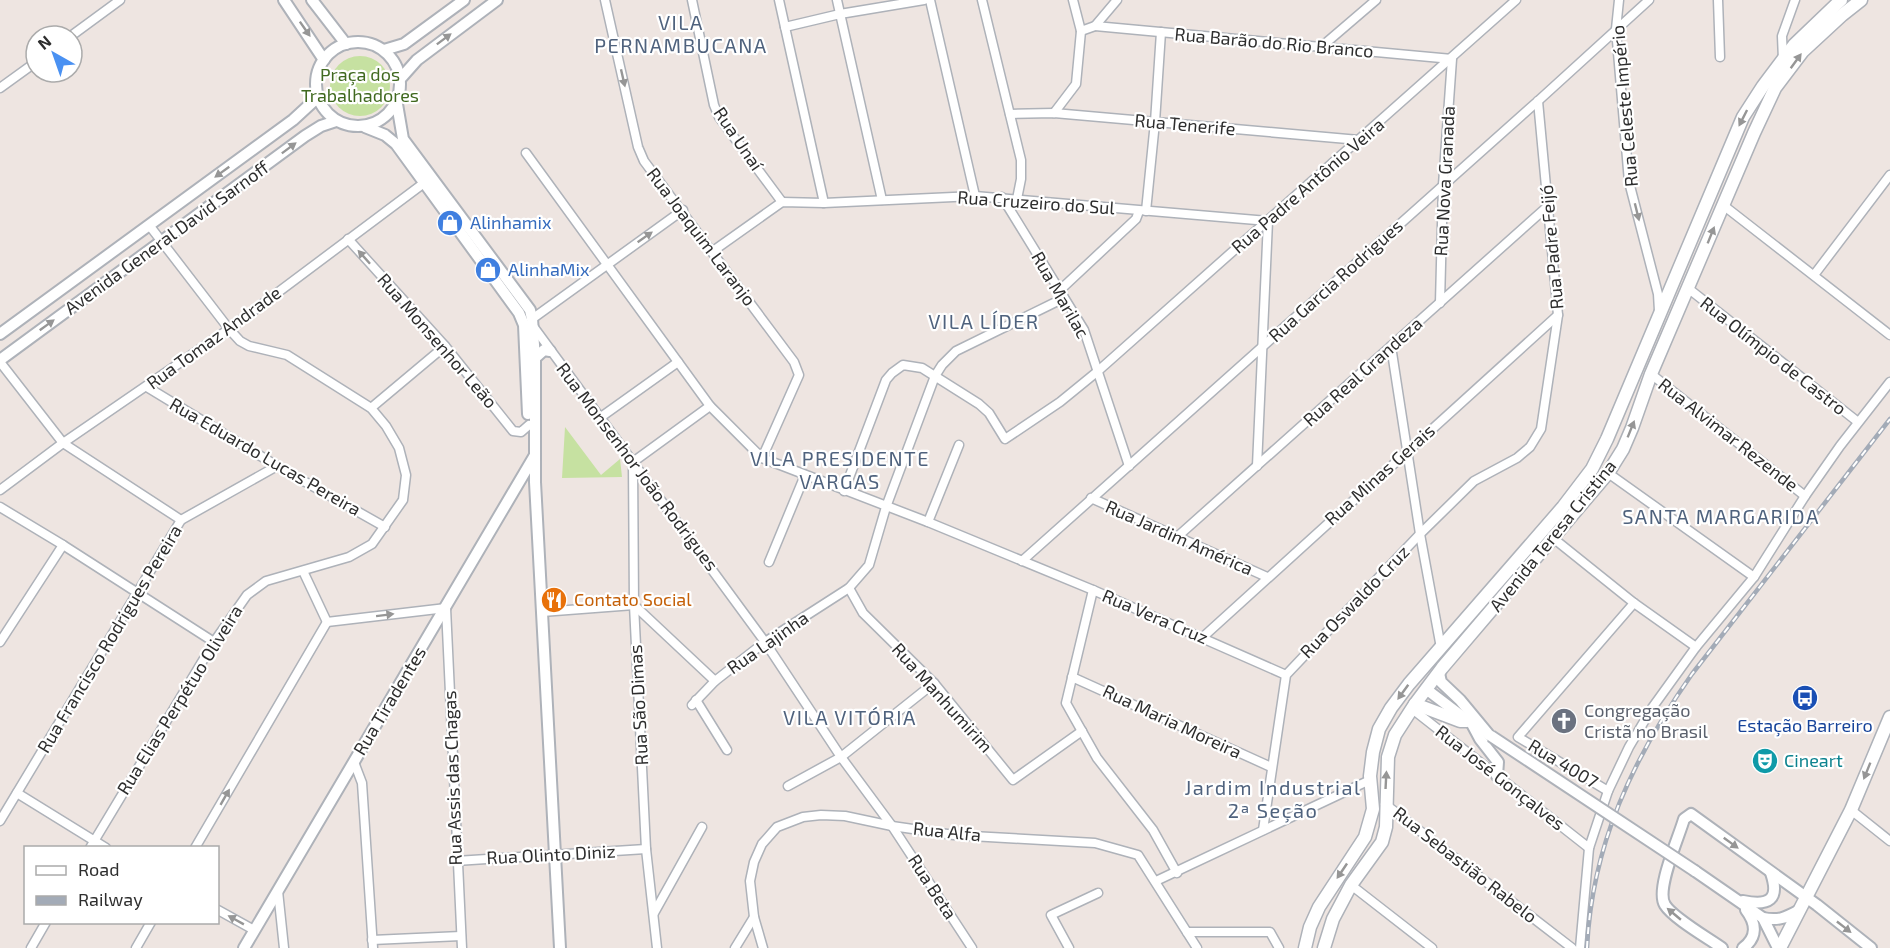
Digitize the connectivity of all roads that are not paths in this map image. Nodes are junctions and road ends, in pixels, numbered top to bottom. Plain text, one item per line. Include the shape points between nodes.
1 (120, 0) edge
2 (284, 0) edge
3 (312, 0) edge
4 (464, 0) edge
5 (497, 0) edge
6 (605, 0) edge
7 (692, 0) edge
8 (779, 0) edge
9 (837, 0) edge
10 (924, 0) edge
11 (930, 0) edge
12 (982, 0) edge
13 (1073, 0) edge
14 (1118, 0) edge
15 (1376, 0) edge
16 (1516, 0) edge
17 (1619, 0) edge
18 (1649, 0) edge
19 (1718, 0) edge
20 (1795, 0) edge
21 (1841, 0) edge
22 (1861, 0) edge
23 (840, 14) junction
24 (84, 26) edge
25 (1095, 26) junction
26 (785, 27) junction
27 (1616, 29) junction
28 (1081, 31) junction
29 (1161, 32) junction
30 (346, 44) junction
31 (1320, 48) junction
32 (384, 50) junction
33 (1720, 57) dead end
34 (1452, 59) junction
35 (324, 60) junction
36 (1783, 60) junction
37 (24, 71) edge
38 (401, 78) junction
39 (0, 88) edge
40 (318, 97) junction
41 (1538, 101) junction
42 (397, 104) junction
43 (1054, 113) junction
44 (1010, 114) junction
45 (336, 121) junction
46 (1155, 122) junction
47 (365, 127) junction
48 (1359, 140) junction
49 (526, 153) dead end
50 (1890, 175) edge
51 (424, 183) junction
52 (1443, 185) junction
53 (975, 196) junction
54 (1002, 197) junction
55 (1017, 199) junction
56 (882, 200) junction
57 (782, 201) junction
58 (824, 203) junction
59 (1723, 205) junction
60 (1548, 206) junction
61 (683, 210) junction
62 (1143, 211) junction
63 (1268, 221) junction
64 (149, 225) junction
65 (348, 239) junction
66 (162, 242) junction
67 (713, 251) junction
68 (608, 263) junction
69 (1814, 275) junction
70 (1689, 289) junction
71 (1061, 295) junction
72 (1440, 303) junction
73 (1558, 315) junction
74 (1659, 317) junction
75 (529, 323) junction
76 (229, 329) junction
77 (0, 334) edge
78 (1890, 335) edge
79 (445, 346) junction
80 (1391, 346) junction
81 (1263, 347) junction
82 (550, 351) junction
83 (535, 358) junction
84 (0, 361) edge
85 (678, 362) junction
86 (1098, 371) junction
87 (1651, 374) junction
88 (935, 376) junction
89 (1890, 382) edge
90 (147, 387) junction
91 (710, 406) junction
92 (371, 408) junction
93 (601, 417) junction
94 (1858, 422) junction
95 (529, 425) junction
96 (1541, 429) joint
97 (63, 443) junction
98 (959, 445) dead end
99 (1408, 450) junction
100 (762, 458) junction
101 (532, 459) junction
102 (633, 462) junction
103 (277, 466) junction
104 (1129, 466) junction
105 (1257, 466) junction
106 (1608, 473) junction
107 (805, 475) junction
108 (0, 490) edge
109 (844, 490) junction
110 (1805, 496) junction
111 (1091, 498) junction
112 (0, 507) edge
113 (886, 507) junction
114 (181, 520) junction
115 (928, 522) junction
116 (385, 527) junction
117 (1420, 534) junction
118 (1178, 537) junction
119 (1554, 538) junction
120 (63, 545) junction
121 (1022, 561) junction
122 (769, 562) dead end
123 (303, 571) junction
124 (1754, 577) junction
125 (1267, 578) junction
126 (849, 588) junction
127 (1093, 590) junction
128 (137, 592) junction
129 (1634, 603) junction
130 (634, 605) junction
131 (446, 608) junction
132 (542, 612) junction
133 (327, 622) junction
134 (1203, 637) junction
135 (0, 642) edge
136 (213, 642) junction
137 (765, 642) junction
138 (1696, 647) junction
139 (1441, 648) junction
140 (1439, 673) junction
141 (1286, 675) junction
142 (1072, 676) junction
143 (715, 681) junction
144 (934, 683) junction
145 (1426, 689) junction
146 (1413, 706) junction
147 (1890, 717) edge
148 (1470, 722) junction
149 (1082, 731) junction
150 (1887, 732) edge
151 (1490, 736) junction
152 (727, 750) dead end
153 (841, 757) junction
154 (354, 762) junction
155 (1271, 767) junction
156 (1497, 776) junction
157 (1370, 780) junction
158 (788, 786) dead end
159 (1608, 791) junction
160 (16, 793) junction
161 (1385, 804) junction
162 (1851, 810) junction
163 (0, 821) edge
164 (892, 826) junction
165 (702, 827) dead end
166 (1263, 830) junction
167 (1890, 841) edge
168 (92, 844) edge
169 (196, 846) edge
170 (1589, 848) junction
171 (646, 849) junction
172 (555, 855) junction
173 (456, 861) junction
174 (1177, 873) junction
175 (1771, 873) junction
176 (1156, 881) junction
177 (1351, 885) junction
178 (278, 891) junction
179 (1098, 893) dead end
180 (1805, 897) junction
181 (1738, 900) junction
182 (219, 911) edge
183 (1798, 911) junction
184 (654, 913) junction
185 (754, 917) junction
186 (1763, 918) junction
187 (45, 924) edge
188 (150, 924) edge
189 (254, 930) junction
190 (1187, 932) junction
191 (460, 936) junction
192 (372, 944) edge
193 (31, 948) edge
194 (136, 948) edge
195 (244, 948) edge
196 (284, 948) edge
197 (462, 948) edge
198 (560, 948) edge
199 (657, 948) edge
200 (735, 948) edge
201 (763, 948) edge
202 (972, 948) edge
203 (1069, 948) edge
204 (1197, 948) edge
205 (1279, 948) edge
206 (1304, 948) edge
207 (1324, 948) edge
208 (1432, 948) edge
209 (1572, 948) edge
210 (1580, 948) edge
211 (1722, 948) edge
212 (1743, 948) edge
213 (1779, 948) edge
214 (1871, 948) edge

1 - 24 street
2 -> 35 street
3 - 30 street
4 - 32 street via 404,44
38 -> 5 street via 417,60
6 -> 61 street, Rua Joaquim Laranjo via 638,147 644,161
7 - 57 street, Rua Unaí via 719,117
8 - 26 street
9 - 23 street
10 - 23 street
11 - 53 street
12 - 44 street
13 - 28 street
14 - 25 street
15 - 31 street
16 - 34 street, Rua Padre Antônio Veira
17 - 27 street, Rua Celeste Império
18 - 27 street, Rua Garcia Rodrigues
19 - 33 street
20 - 36 street via 1782,36
21 - 36 main road, Avenida Teresa Cristina
59 -> 22 main road, Avenida Teresa Cristina via 1775,88 1803,51
23 - 26 street
23 - 56 street
25 - 28 street
25 - 29 street, Rua Barão do Rio Branco
26 - 58 street
27 - 41 street, Rua Garcia Rodrigues
27 -> 74 street, Rua Celeste Império via 1629,182 1658,294
28 - 43 street via 1076,84
29 - 31 street, Rua Barão do Rio Branco
29 - 46 street
30 - 32 street via 360,42
30 - 35 street
31 - 34 street, Rua Barão do Rio Branco
32 - 38 street
34 - 48 street, Rua Padre Antônio Veira
34 - 52 street, Rua Nova Granada
35 - 40 street via 316,83
36 -> 74 main road, Avenida Teresa Cristina via 1743,117
37 - 39 street
38 - 42 street
40 - 45 street
40 -> 64 street, Avenida General David Sarnoff via 293,120
41 - 52 street, Rua Garcia Rodrigues
41 - 60 street, Rua Padre Feijó
42 - 47 street via 379,122
42 - 75 street, Rua Monsenhor João Rodrigues via 403,139 530,310
43 - 44 street, Rua Tenerife
43 - 46 street, Rua Tenerife
44 - 55 street via 1021,160
45 - 47 street
66 -> 45 street, Avenida General David Sarnoff via 305,136
46 - 48 street, Rua Tenerife
46 - 62 street
47 - 51 street, Rua Monsenhor João Rodrigues via 396,144
48 - 63 street, Rua Padre Antônio Veira
49 - 68 street
50 - 69 street
51 - 65 street, Rua Tomaz Andrade
51 - 75 street, Rua Monsenhor João Rodrigues
52 - 72 street, Rua Nova Granada
52 - 81 street, Rua Garcia Rodrigues
53 - 54 street, Rua Cruzeiro do Sul
53 - 56 street, Rua Cruzeiro do Sul
54 - 55 street, Rua Cruzeiro do Sul
54 - 71 street, Rua Marilac
55 - 62 street, Rua Cruzeiro do Sul
56 - 58 street, Rua Cruzeiro do Sul
57 - 58 street, Rua Cruzeiro do Sul
57 - 67 street
59 - 69 street
70 -> 59 main road, Avenida Teresa Cristina
60 - 72 street, Rua Real Grandeza
60 - 73 street, Rua Padre Feijó
61 - 67 street, Rua Joaquim Laranjo
68 -> 61 street
62 - 63 street, Rua Cruzeiro do Sul
62 - 71 street, Rua Lajinha
63 - 81 street
63 - 86 street, Rua Padre Antônio Veira
64 - 66 street, Rua Elias Perpétuo Oliveira
64 - 77 street, Avenida General David Sarnoff
65 - 76 street, Rua Tomaz Andrade
79 -> 65 street, Rua Monsenhor Leão
66 - 76 street, Rua Elias Perpétuo Oliveira
84 -> 66 street, Avenida General David Sarnoff
67 - 100 street, Rua Joaquim Laranjo via 794,362 799,375
68 - 75 street
68 - 85 street
69 - 78 street
70 - 87 main road, Avenida Teresa Cristina
70 - 94 street, Rua Olímpio de Castro
71 - 86 street, Rua Marilac via 1084,330
71 - 88 street, Rua Lajinha via 956,351
72 - 80 street, Rua Real Grandeza
73 - 96 street, Rua Padre Feijó
73 - 99 street, Rua Minas Gerais
74 - 139 main road, Avenida Teresa Cristina via 1592,469
75 - 82 street, Rua Monsenhor João Rodrigues
75 - 83 street
75 - 95 street
76 - 90 street, Rua Tomaz Andrade
76 - 92 street, Rua Elias Perpétuo Oliveira via 249,346 287,355
79 - 92 street
79 - 95 street, Rua Monsenhor Leão via 513,431 521,432
80 - 99 street
80 - 105 street, Rua Real Grandeza
81 - 104 street, Rua Garcia Rodrigues
81 - 105 street
82 - 83 street via 538,352
82 - 93 street, Rua Monsenhor João Rodrigues
83 - 101 street
84 - 97 street
85 - 91 street
85 - 93 street
86 - 88 street, Rua Padre Antônio Veira via 1005,439 979,404
86 - 104 street, Rua Marilac
106 -> 87 main road, Avenida Teresa Cristina via 1632,428
87 - 110 street, Rua Alvimar Rezende
88 - 109 street via 922,368 903,365 886,380
88 - 113 street, Rua Lajinha
89 - 94 street
90 - 97 street, Rua Tomaz Andrade
90 - 103 street, Rua Eduardo Lucas Pereira
91 - 100 street
91 - 102 street
92 - 116 street, Rua Elias Perpétuo Oliveira via 399,448 406,475 403,500
93 - 102 street, Rua Monsenhor João Rodrigues
94 - 110 street
95 - 101 street
96 - 117 street, Rua Oswaldo Cruz via 1530,447 1474,481
97 - 108 street, Rua Tomaz Andrade
97 - 114 street
98 - 115 street
99 - 117 street
99 - 125 street, Rua Minas Gerais
100 - 107 street, Rua Vera Cruz
101 - 131 street, Rua Tiradentes
101 - 132 street
102 - 130 street, Rua São Dimas
102 - 137 street, Rua Monsenhor João Rodrigues
103 - 114 street, Rua Francisco Rodrigues Pereira
103 - 116 street, Rua Eduardo Lucas Pereira
104 - 111 street, Rua Garcia Rodrigues
105 - 118 street, Rua Real Grandeza
106 - 119 main road, Avenida Teresa Cristina
106 - 124 street
107 - 109 street, Rua Vera Cruz
107 - 122 street
109 - 113 street, Rua Vera Cruz
110 - 124 street
111 - 118 street, Rua Jardim América
111 - 121 street, Rua Garcia Rodrigues
112 - 120 street
113 - 115 street, Rua Vera Cruz
113 - 126 street, Rua Lajinha via 870,565
114 - 128 street, Rua Francisco Rodrigues Pereira
115 - 121 street, Rua Vera Cruz
116 - 123 street, Rua Elias Perpétuo Oliveira via 372,544 350,557
117 - 139 street
117 - 141 street, Rua Oswaldo Cruz
118 - 125 street, Rua Jardim América
119 - 129 street
119 - 140 main road, Avenida Teresa Cristina
120 - 128 street
120 - 135 street
121 - 127 street, Rua Vera Cruz
123 - 133 street
123 - 136 street, Rua Elias Perpétuo Oliveira via 266,581 247,595
124 - 138 street
125 - 134 street, Rua Minas Gerais
126 - 137 street, Rua Lajinha
126 - 144 street, Rua Manhumirim via 863,613
127 - 134 street, Rua Vera Cruz
127 - 142 street
128 - 136 street
128 - 160 street, Rua Francisco Rodrigues Pereira
129 - 138 street
129 - 159 street, Rua 4007 via 1518,737
130 - 132 street
130 - 143 street
130 - 171 street, Rua São Dimas
133 -> 131 street
131 - 154 street, Rua Tiradentes
131 - 173 street, Rua Assis das Chagas
132 - 172 street
169 -> 133 street
134 - 141 street, Rua Vera Cruz
136 - 168 street, Rua Elias Perpétuo Oliveira
137 - 143 street, Rua Lajinha
137 - 153 street, Rua Monsenhor João Rodrigues
138 - 159 street via 1652,708
139 - 145 main road via 1440,658 1425,681
139 -> 157 main road, Avenida Teresa Cristina via 1409,684 1379,729
140 - 145 main road, Avenida Teresa Cristina
140 - 151 street via 1441,682
141 - 155 street
142 - 149 street via 1066,703
142 - 155 street, Rua Maria Moreira
143 - 152 street, Rua Lajinha via 694,703
144 - 149 street, Rua Manhumirim via 1013,780
144 - 153 street
145 - 146 main road, Avenida Teresa Cristina
145 - 148 street
146 - 148 main road
146 - 156 street, Rua José Gonçalves
161 -> 146 main road, Avenida Teresa Cristina via 1388,757 1395,735
147 - 150 main road
148 - 151 street
148 - 156 street via 1498,762
149 - 174 street via 1109,776 1153,830
150 -> 162 main road
151 - 181 street, bridge
153 - 158 street
153 - 164 street, Rua Monsenhor João Rodrigues
154 - 178 street, Rua Tiradentes
154 - 192 street via 362,783
155 - 166 street
156 - 170 street, Rua José Gonçalves
157 - 166 street
157 -> 206 main road, Avenida Teresa Cristina via 1373,809 1365,837 1319,907
159 - 170 street
160 - 163 street, Rua Francisco Rodrigues Pereira
160 - 168 street
161 - 177 main road, Avenida Teresa Cristina via 1382,842
161 - 209 street, Rua Sebastião Rabelo
162 - 167 street
162 - 180 main road
164 - 176 street, Rua Alfa via 954,835 1095,843 1138,855
164 - 185 street, Rua Alfa via 821,815 777,827 762,844 754,862 750,881
164 - 202 street, Rua Beta
165 - 184 street
166 - 174 street
170 - 210 street
171 - 172 street, Rua Olinto Diniz
171 - 184 street, Rua São Dimas
172 - 173 street, Rua Olinto Diniz
172 - 198 street
173 - 191 street, Rua Assis das Chagas
174 - 176 street
175 - 180 street
175 - 181 street via 1775,885 1768,901 1760,904
211 -> 175 street via 1670,911 1662,898 1684,819 1691,814
176 - 190 street, Rua Alfa
177 - 207 main road, Avenida Teresa Cristina
177 - 208 street
178 - 189 street, Rua Tiradentes
178 - 196 street
179 - 203 street via 1052,915
180 - 183 main road
180 -> 214 street
181 - 186 street
181 - 212 street via 1754,920 1752,940
189 -> 182 street
183 - 186 street via 1783,919
183 - 213 main road
184 - 199 street, Rua São Dimas
185 - 200 street
185 - 201 street, Rua Alfa
186 - 213 street
187 - 193 street
188 - 194 street
189 - 195 street, Rua Tiradentes
190 - 204 street, Rua Alfa
190 - 205 street via 1270,932
191 - 192 street
191 - 197 street, Rua Assis das Chagas

